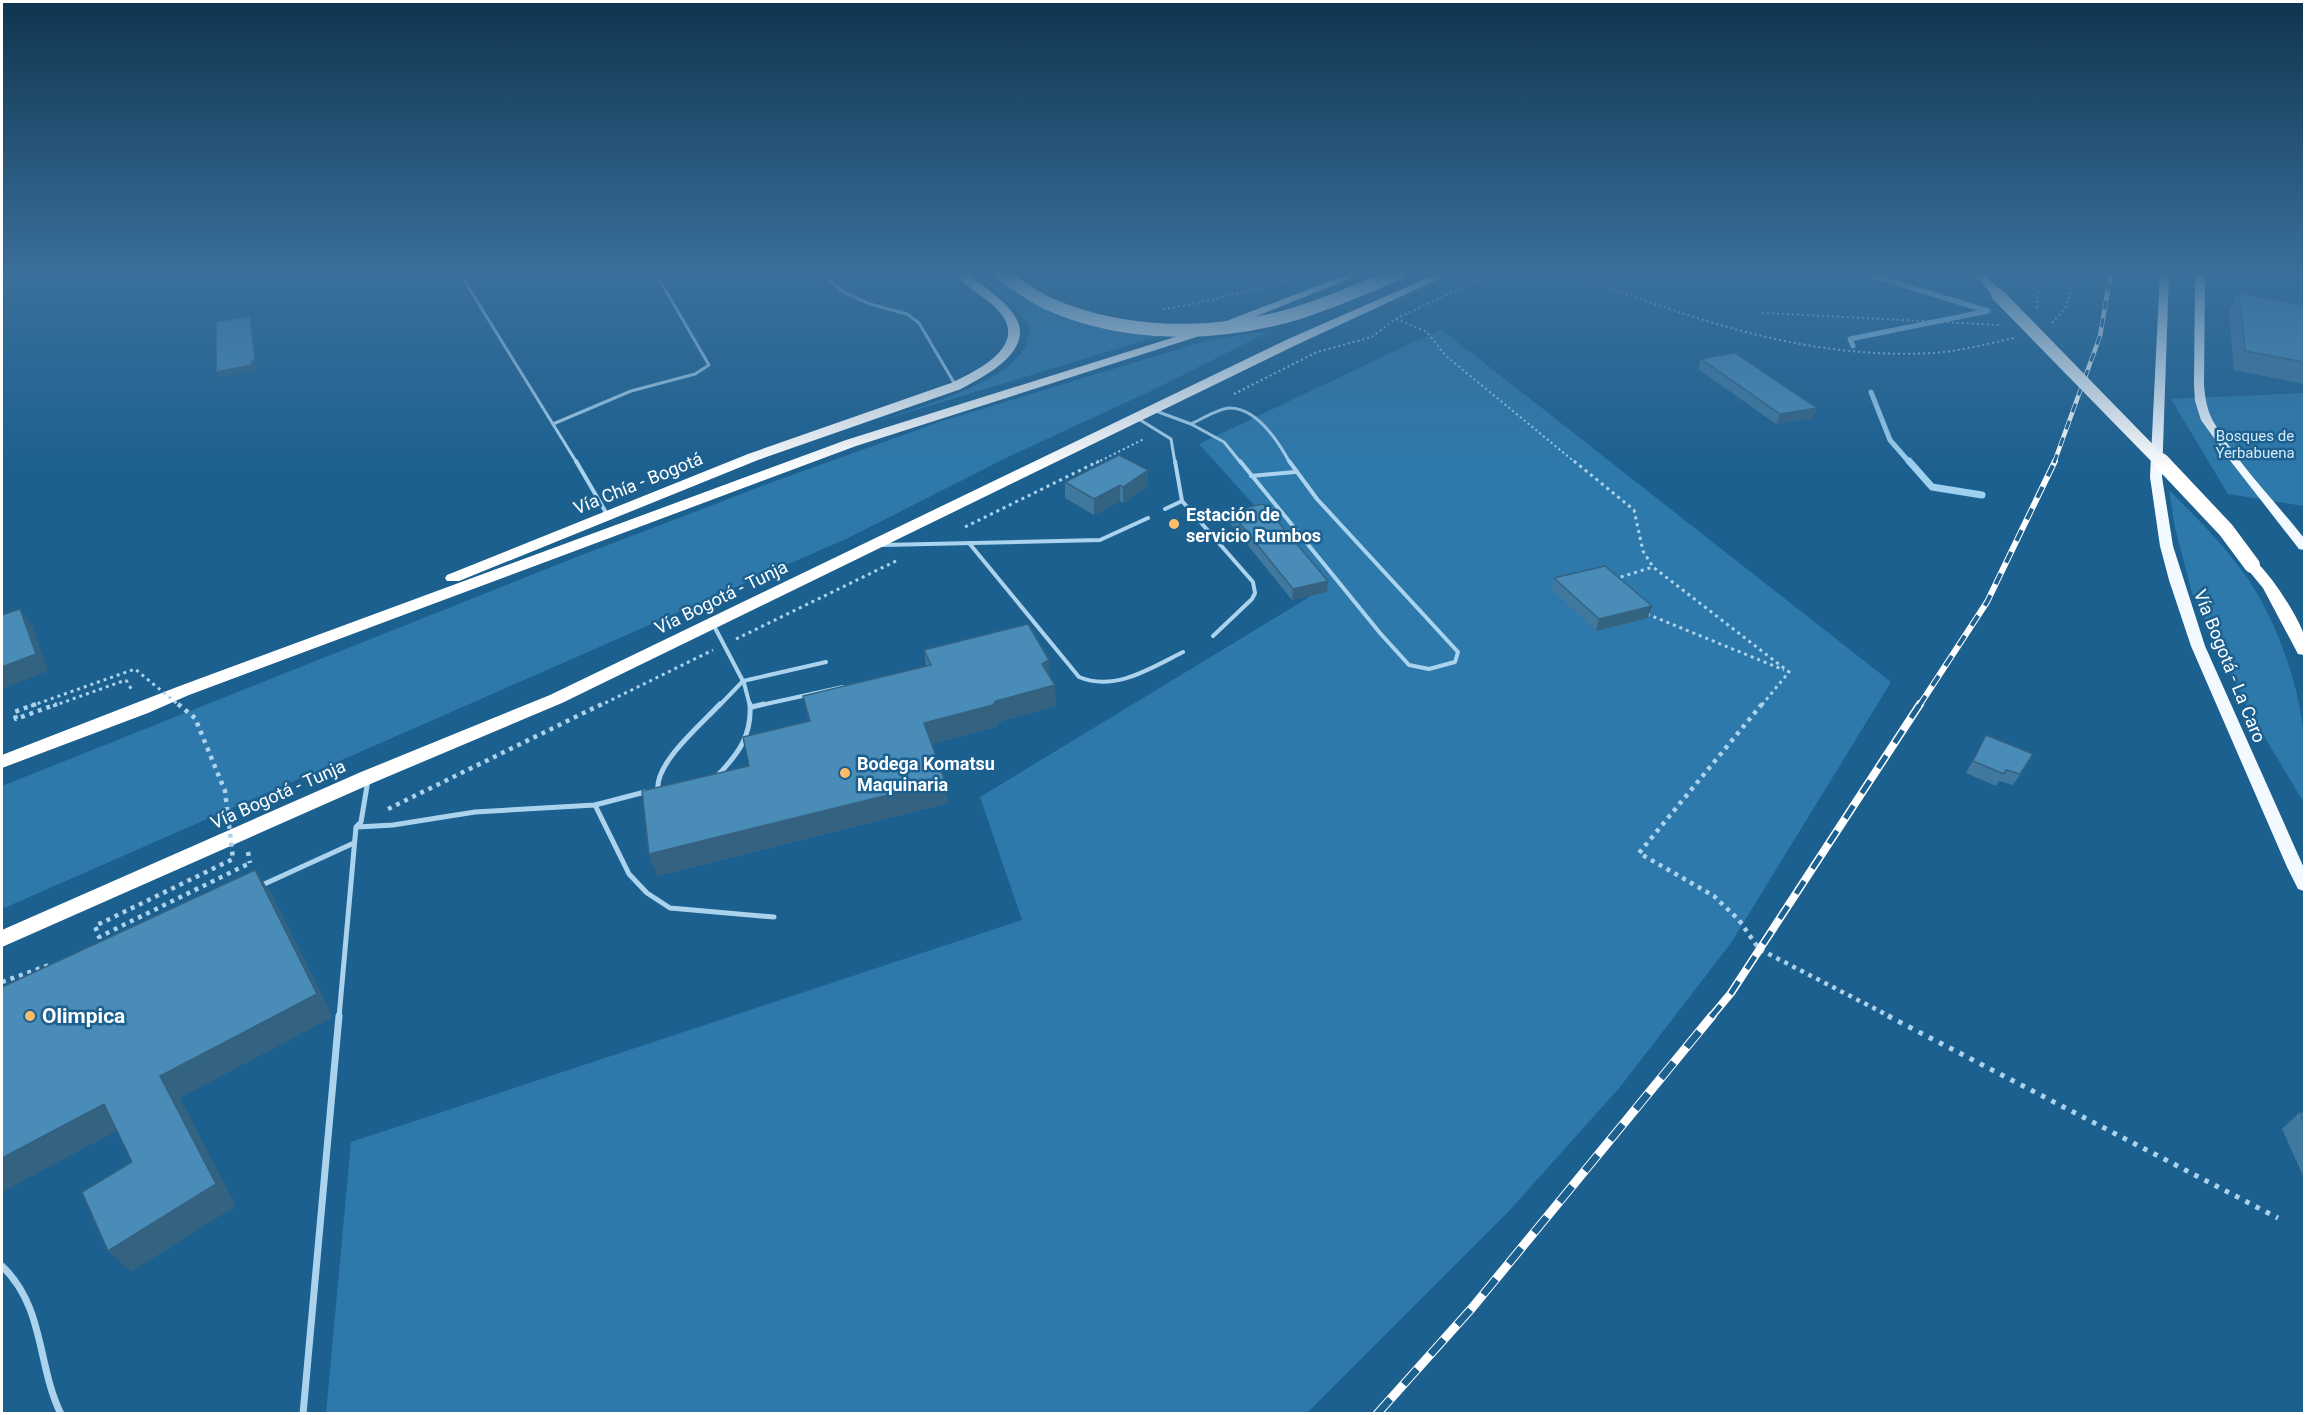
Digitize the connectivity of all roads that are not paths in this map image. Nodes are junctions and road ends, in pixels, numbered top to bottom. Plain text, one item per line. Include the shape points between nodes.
1 (500, 338) edge
2 (693, 338) edge
3 (928, 338) edge
4 (1013, 338) edge
5 (1181, 338) edge
6 (1301, 338) edge
7 (2040, 338) edge
8 (2161, 338) edge
9 (2199, 338) edge
10 (956, 386) junction
11 (1152, 410) junction
12 (1137, 418) junction
13 (553, 424) junction
14 (1191, 424) junction
15 (1296, 472) junction
16 (1251, 476) junction
17 (1182, 501) junction
18 (1165, 509) dead end
19 (608, 516) junction
20 (1148, 518) dead end
21 (969, 543) junction
22 (877, 545) junction
23 (2304, 546) edge
24 (713, 624) junction
25 (1213, 636) dead end
26 (2304, 650) edge
27 (1184, 652) dead end
28 (826, 662) dead end
29 (743, 681) junction
30 (854, 684) edge
31 (183, 691) junction
32 (752, 707) junction
33 (2, 762) edge
34 (369, 777) junction
35 (709, 782) edge
36 (657, 789) junction
37 (665, 798) edge
38 (595, 805) junction
39 (356, 827) junction
40 (354, 843) junction
41 (2304, 884) edge
42 (258, 887) edge
43 (774, 917) dead end
44 (2, 939) edge
45 (2, 1266) edge
46 (61, 1413) edge
47 (303, 1413) edge

1 - 13 lane
2 - 13 lane via 709,365 695,374 631,391
3 - 10 lane
4 - 10 highway, Vía Chía - Bogotá via 999,360
5 - 31 highway via 830,451
6 - 11 highway, Vía Bogotá - Tunja
7 - 26 highway, bridge via 2226,530 2270,587
8 - 41 main road, Vía Bogotá - La Caro via 2156,477 2159,507 2182,603 2268,811
9 - 23 main road via 2200,401 2207,420
10 - 19 highway, Vía Chía - Bogotá via 791,443
11 - 12 highway, Vía Bogotá - Tunja
11 - 14 lane
12 - 17 lane via 1171,439
12 - 22 highway, Vía Bogotá - Tunja
13 - 19 lane
14 - 15 lane via 1229,408 1252,413
14 - 16 lane via 1224,442
15 - 16 lane
15 - 16 lane via 1458,652 1455,662 1429,669 1409,665
17 - 18 lane
17 - 25 lane via 1255,587 1248,605
19 - 31 highway, Vía Chía - Bogotá
20 - 21 lane via 1100,540
21 - 22 lane
21 - 27 lane via 1086,682 1110,684
22 - 24 highway, Vía Bogotá - Tunja
24 - 29 lane
24 - 34 highway, Vía Bogotá - Tunja via 556,699
28 - 29 lane
29 - 32 lane
29 - 36 lane via 678,748 660,774
30 - 32 lane
31 - 33 highway
32 - 35 lane via 745,741 727,768
34 - 39 lane via 361,822
34 - 44 highway, Vía Bogotá - Tunja
36 - 37 lane
36 - 38 lane
38 - 39 lane via 476,812
38 - 43 lane via 629,874 647,893 670,908
39 - 40 lane
40 - 42 lane
40 - 47 lane
45 - 46 lane via 29,1304

